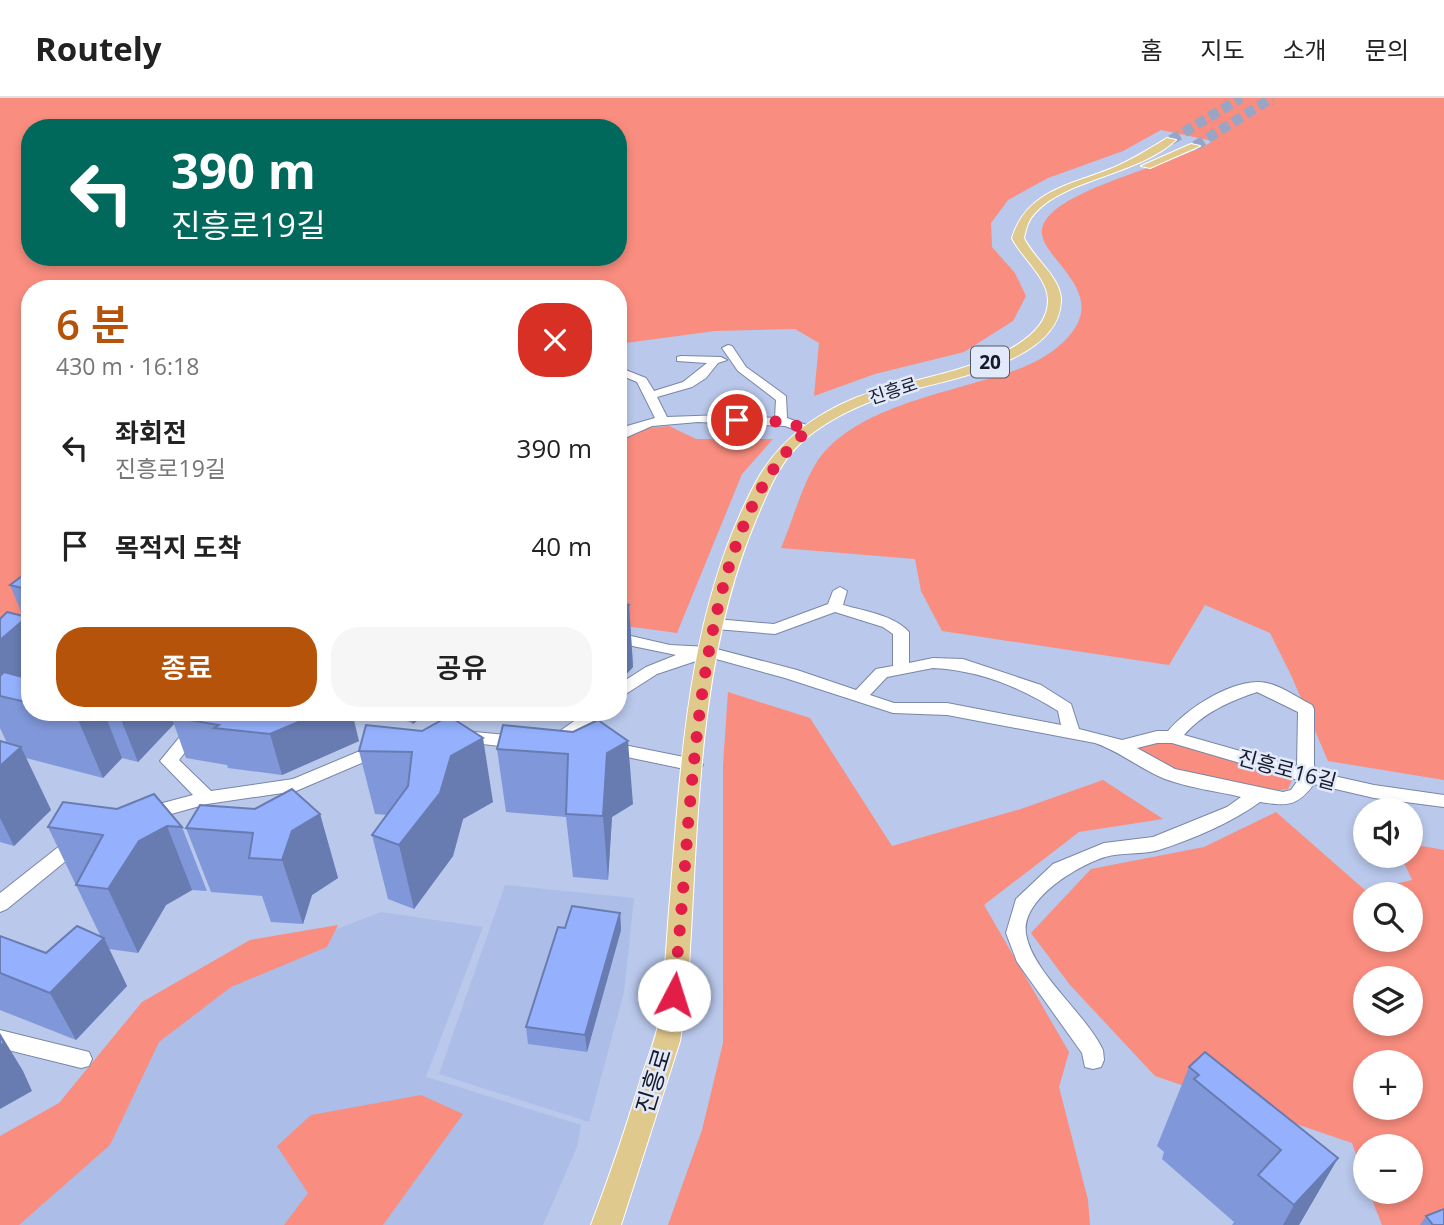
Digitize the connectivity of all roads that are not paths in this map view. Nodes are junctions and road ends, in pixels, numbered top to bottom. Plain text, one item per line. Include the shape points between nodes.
1 (1171, 140) tunnel mouth
2 (1195, 146) tunnel mouth
3 (1040, 204) junction
4 (728, 348) dead end
5 (681, 359) dead end
6 (715, 360) junction
7 (738, 363) junction
8 (627, 374) edge
9 (652, 395) junction
10 (663, 421) junction
11 (786, 422) junction
12 (627, 423) edge
13 (635, 427) junction
14 (627, 430) edge
15 (808, 430) junction
16 (840, 591) dead end
17 (835, 607) junction
18 (716, 624) junction
19 (627, 640) edge
20 (709, 652) junction
21 (901, 667) junction
22 (627, 687) edge
23 (859, 696) junction
24 (202, 721) edge
25 (582, 721) edge
26 (1072, 734) junction
27 (1172, 737) junction
28 (443, 738) edge
29 (542, 743) junction
30 (395, 745) edge
31 (1122, 746) junction
32 (694, 755) junction
33 (1309, 776) junction
34 (1257, 796) junction
35 (206, 799) junction
36 (1444, 801) edge
37 (125, 820) edge
38 (89, 835) edge
39 (0, 904) edge
40 (0, 1039) edge
41 (81, 1059) dead end
42 (1093, 1060) dead end
43 (606, 1225) edge

1 - 3 main road, 진흥로 / 20
2 - 3 main road
3 - 15 main road, 진흥로 / 20 via 1025,217 1018,238 1054,296 1050,322 1038,337 975,368 873,396
4 - 7 street
5 - 6 street
6 - 7 street
6 - 9 street via 704,377
7 - 11 street via 782,399 782,420
8 - 9 street via 642,380
9 - 10 street
10 - 11 street
10 - 13 street
11 - 15 street
12 - 13 street
13 - 14 street
15 - 18 main road, 진흥로 / 20 via 783,454 753,504 730,562
16 - 17 street
17 - 18 street via 775,629
17 - 21 street via 901,632
18 - 20 main road, 진흥로 / 20
19 - 20 street via 670,650
20 - 22 street via 664,662
20 - 23 street
20 - 32 main road, 진흥로 / 20
21 - 23 street via 882,673
21 - 26 street via 963,664 1035,689 1065,708
23 - 26 street via 893,708 947,709
24 - 35 street via 169,761
25 - 29 street
26 - 31 street
27 - 31 street, 진흥로16길
27 - 33 street, 진흥로16길
27 - 33 street via 1189,718 1227,696 1257,687 1268,689 1306,709 1305,765
28 - 29 street
29 - 32 street
30 - 35 street via 372,750 296,785
31 - 34 street via 1170,774
32 - 43 main road, 진흥로 / 20 via 672,1020
33 - 34 street via 1297,794 1284,799
33 - 36 street, 진흥로16길 via 1387,795
34 - 42 street via 1233,812 1155,845 1104,850 1060,869 1023,904 1016,933 1027,962 1092,1050
35 - 37 street
38 - 39 street
40 - 41 street

